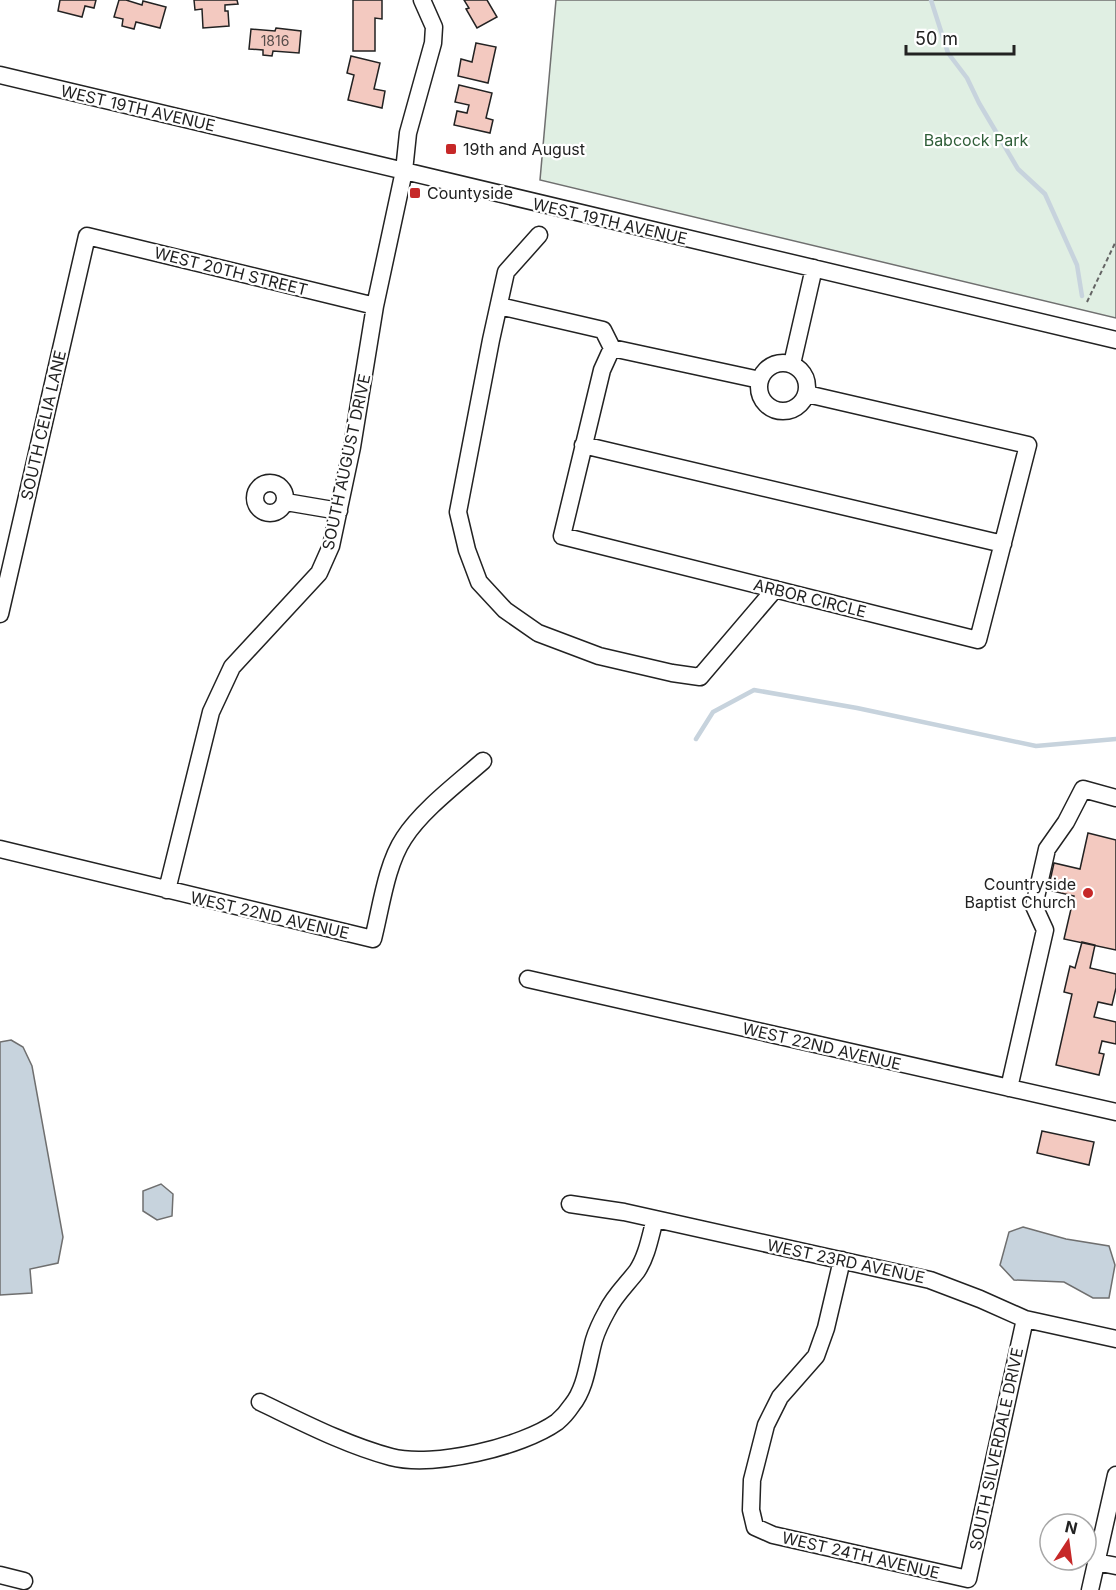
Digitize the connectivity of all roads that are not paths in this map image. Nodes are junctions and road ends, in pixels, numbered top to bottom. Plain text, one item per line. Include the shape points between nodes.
1 (422, 0) edge
2 (0, 75) edge
3 (404, 171) junction
4 (539, 235) dead end
5 (87, 236) joint
6 (814, 268) junction
7 (375, 306) junction
8 (499, 306) junction
9 (1116, 339) edge
10 (612, 348) junction
11 (792, 364) junction
12 (760, 380) junction
13 (807, 394) junction
14 (583, 445) junction
15 (286, 502) dead end
16 (339, 511) junction
17 (1003, 544) junction
18 (775, 589) junction
19 (0, 614) edge
20 (483, 761) dead end
21 (1116, 798) edge
22 (0, 849) edge
23 (167, 891) junction
24 (528, 979) dead end
25 (1009, 1088) junction
26 (1116, 1112) edge
27 (570, 1204) dead end
28 (655, 1220) junction
29 (842, 1260) junction
30 (1025, 1319) junction
31 (1116, 1339) edge
32 (260, 1402) dead end
33 (1116, 1475) edge
34 (1098, 1553) edge
35 (1098, 1562) edge
36 (1116, 1566) edge
37 (1094, 1572) edge
38 (0, 1575) edge
39 (968, 1579) joint
40 (24, 1581) dead end
41 (1090, 1590) edge

1 - 3 street, SOUTH AUGUST DRIVE via 434,27 433,43 408,133
2 - 3 street, WEST 19TH AVENUE
3 - 6 street, WEST 19TH AVENUE
3 - 7 street, SOUTH AUGUST DRIVE
4 - 8 street via 507,272
5 - 7 street, WEST 20TH STREET
5 - 19 street, SOUTH CELIA LANE
6 - 9 street, WEST 19TH AVENUE
6 - 11 street
7 - 16 street, SOUTH AUGUST DRIVE
8 - 10 street via 603,330
8 - 18 street via 458,512 479,582 505,610 538,633 599,656 700,677
10 - 12 street
10 - 14 street, ARBOR CIRCLE via 602,370
11 - 12 street via 776,363
11 - 13 street via 804,373
12 - 13 street via 760,395 776,410 792,410
13 - 17 street, ARBOR CIRCLE via 1028,445
14 - 17 street
14 - 18 street, ARBOR CIRCLE via 562,536
15 - 16 street
16 - 23 street, SOUTH AUGUST DRIVE via 331,546 319,573 232,667 211,712
17 - 18 street, ARBOR CIRCLE via 978,640
20 - 23 street, WEST 22ND AVENUE via 404,838 392,861 374,939
21 - 25 street via 1083,789 1047,849 1034,906 1045,930
22 - 23 street, WEST 22ND AVENUE
24 - 25 street, WEST 22ND AVENUE
25 - 26 street, WEST 22ND AVENUE
27 - 28 street, WEST 23RD AVENUE
28 - 29 street, WEST 23RD AVENUE
28 - 32 street via 638,1269 608,1308 574,1403 559,1421 535,1435 467,1454 410,1460 357,1445
29 - 30 street, WEST 23RD AVENUE via 930,1280
29 - 39 street, WEST 24TH AVENUE via 816,1356 780,1397 766,1425 752,1480 755,1527 773,1535
30 - 31 street, WEST 23RD AVENUE
30 - 39 street, SOUTH SILVERDALE DRIVE
33 - 34 street
35 - 36 street
37 - 41 street
38 - 40 street

